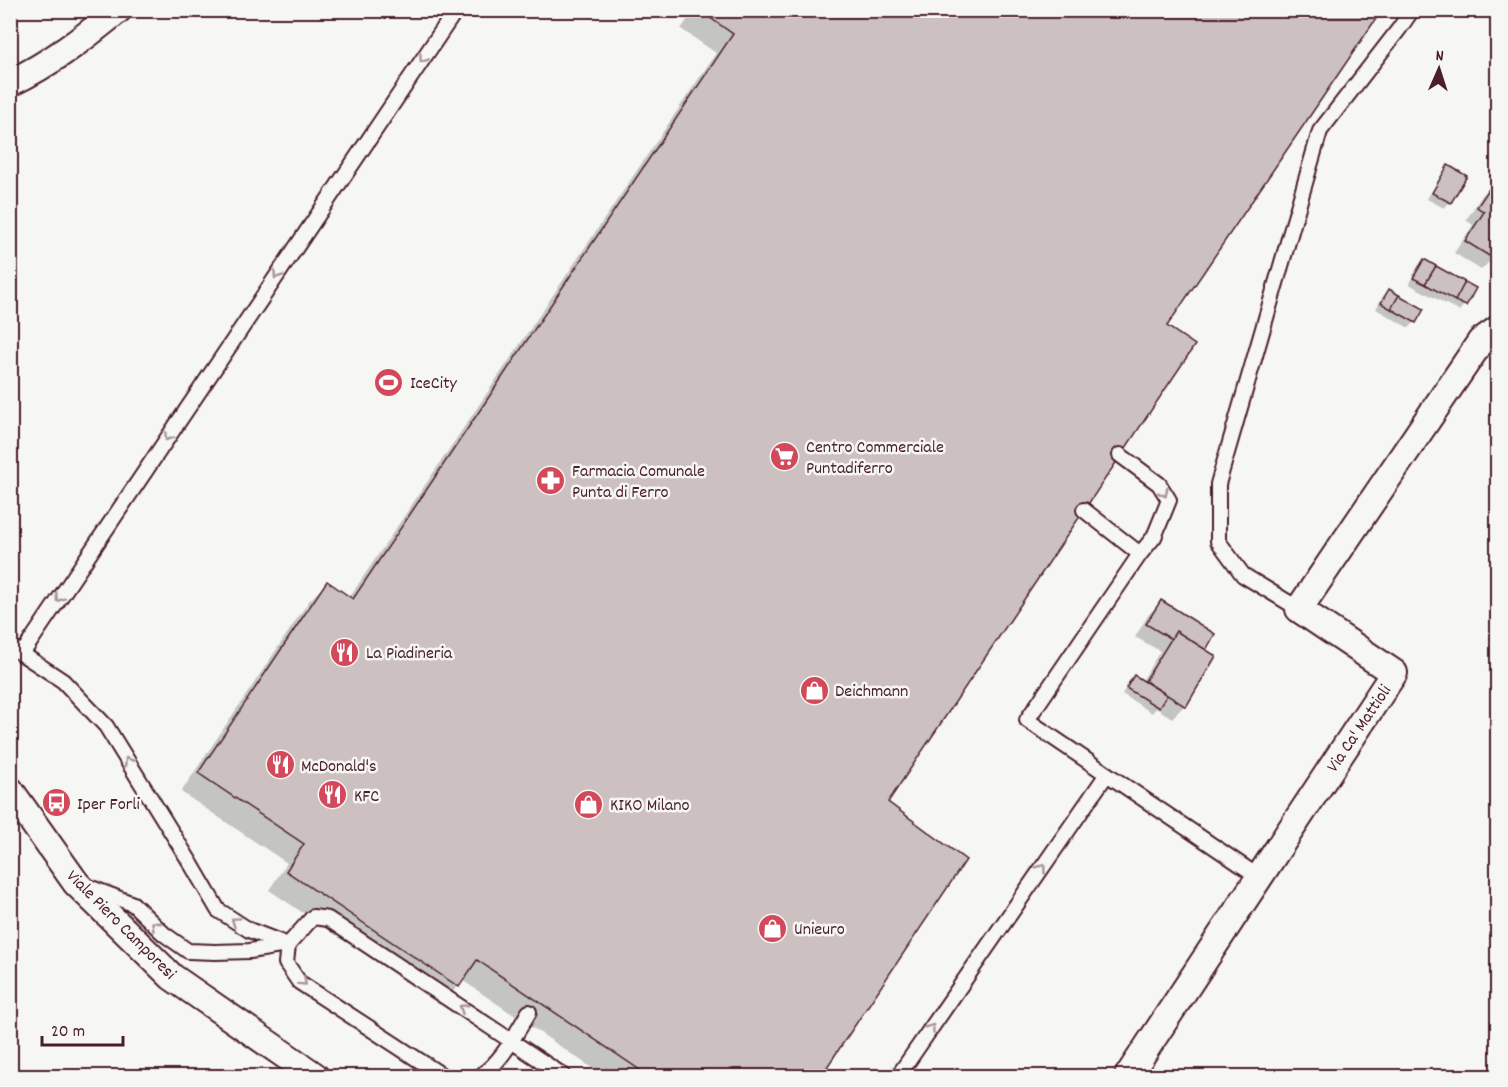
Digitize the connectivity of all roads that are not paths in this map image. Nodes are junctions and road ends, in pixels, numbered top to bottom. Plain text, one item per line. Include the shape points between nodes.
1 (118, 10) edge
2 (456, 10) edge
3 (1412, 10) edge
4 (10, 83) edge
5 (1497, 329) edge
6 (1120, 455) dead end
7 (1084, 510) dead end
8 (1140, 554) junction
9 (1299, 609) junction
10 (16, 650) edge
11 (1107, 774) junction
12 (10, 790) edge
13 (1259, 877) junction
14 (76, 883) junction
15 (288, 945) junction
16 (529, 1012) dead end
17 (512, 1040) junction
18 (487, 1074) edge
19 (315, 1077) edge
20 (443, 1077) edge
21 (564, 1077) edge
22 (898, 1077) edge
23 (1128, 1077) edge

1 - 4 street via 34,72
2 -> 10 lane
3 - 9 lane via 1320,131 1218,484 1218,541 1243,575
5 - 9 street via 1481,341
6 -> 8 lane via 1159,484 1169,500 1154,537
7 - 8 lane
8 - 11 lane via 1027,720
9 - 13 street, Via Ca' Mattioli via 1394,673
15 -> 10 lane via 249,930 218,910 106,726 63,681
11 - 13 lane
22 -> 11 lane
12 - 14 street, Viale Piero Camporesi
13 - 23 street, Via Ca' Mattioli
15 -> 14 lane via 250,951 188,951 133,904
14 - 19 street, Viale Piero Camporesi via 172,977
17 -> 15 lane via 328,919 313,917
15 -> 20 lane via 286,963 299,982
16 - 17 lane
17 - 18 lane
17 - 21 lane

